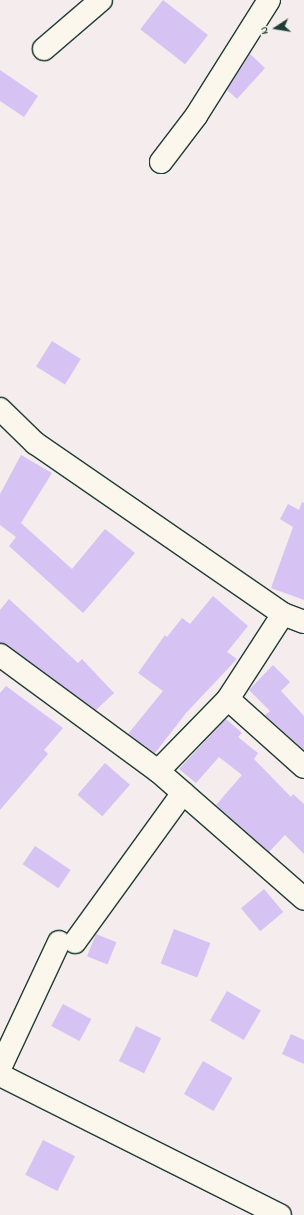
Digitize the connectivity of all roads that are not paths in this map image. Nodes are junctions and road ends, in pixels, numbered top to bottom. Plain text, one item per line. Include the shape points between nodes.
1 (100, 0) edge
2 (269, 0) edge
3 (44, 50) dead end
4 (161, 162) dead end
5 (0, 409) edge
6 (283, 614) junction
7 (304, 622) edge
8 (0, 655) edge
9 (228, 699) junction
10 (304, 767) edge
11 (158, 771) junction
12 (183, 793) junction
13 (304, 899) edge
14 (0, 1068) edge
15 (0, 1075) edge
16 (280, 1215) edge

1 - 3 street
2 - 4 street via 196,116
5 - 6 street via 35,443
6 - 7 street
6 - 9 street
8 - 11 street
9 - 10 street
9 - 11 street
11 - 12 street
12 - 13 street
12 - 14 street via 67,942
15 - 16 street

